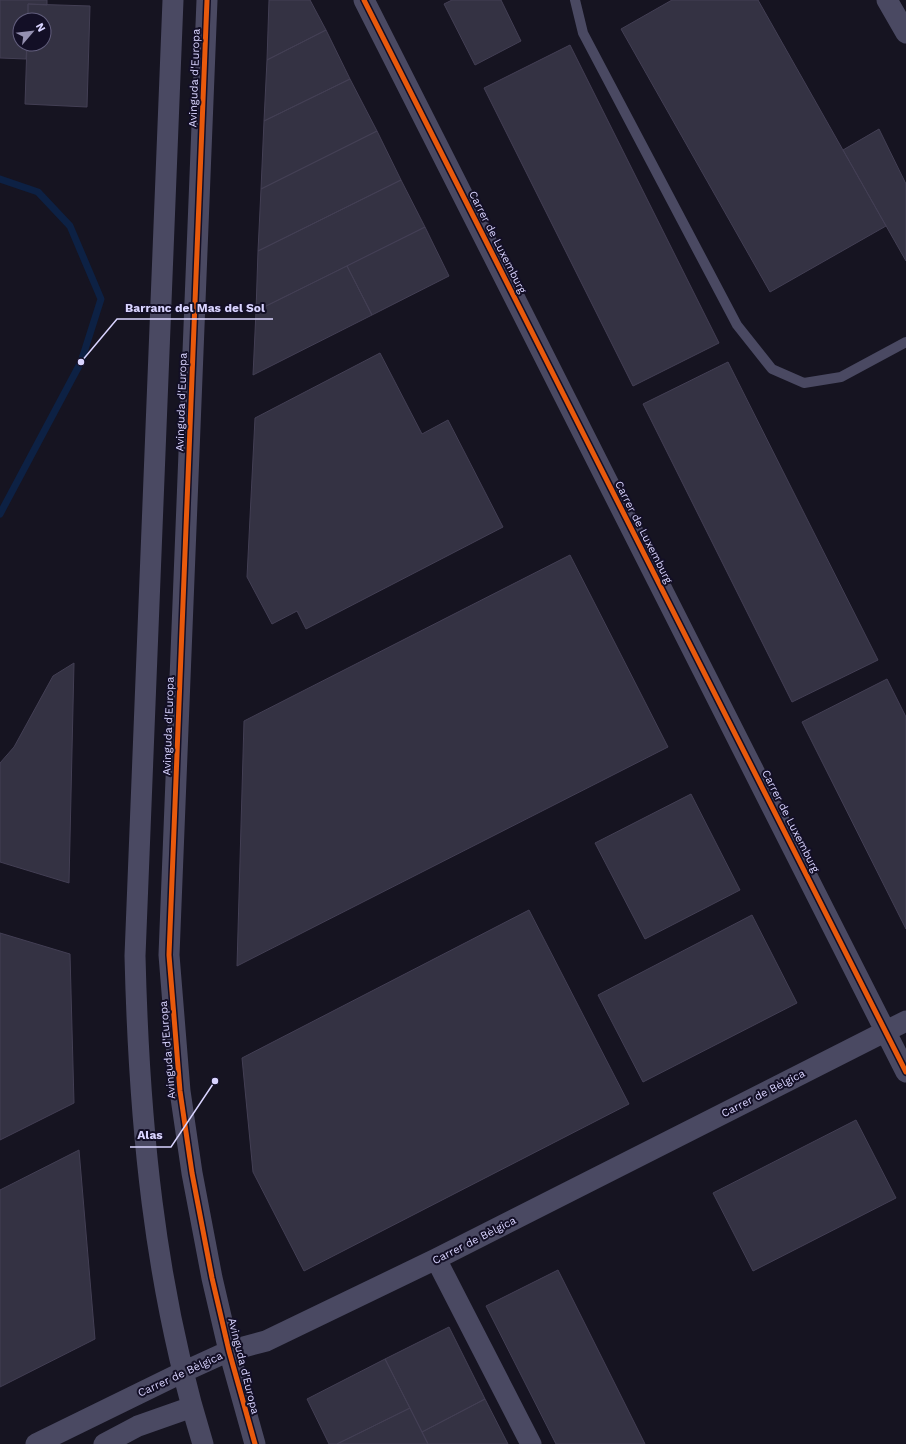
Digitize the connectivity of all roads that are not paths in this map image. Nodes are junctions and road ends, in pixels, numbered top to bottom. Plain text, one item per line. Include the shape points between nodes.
1 (173, 0) edge
2 (207, 0) edge
3 (364, 0) edge
4 (575, 0) edge
5 (888, 0) edge
6 (906, 33) edge
7 (906, 342) edge
8 (906, 1021) edge
9 (885, 1032) junction
10 (906, 1072) edge
11 (436, 1259) junction
12 (229, 1351) junction
13 (183, 1372) junction
14 (192, 1407) junction
15 (36, 1444) edge
16 (104, 1444) edge
17 (203, 1444) edge
18 (255, 1444) edge
19 (531, 1444) edge

1 - 13 street via 135,956 138,1041 149,1182 165,1286
2 - 12 street, Avinguda d'Europa via 170,956 180,1091 192,1173
3 - 9 street, Carrer de Luxemburg
4 - 7 lane via 583,33 737,325 772,369 804,383 840,377
5 - 6 street
8 - 9 street, Carrer de Bèlgica
9 - 10 street, Carrer de Luxemburg
9 - 11 street, Carrer de Bèlgica
11 - 12 street, Carrer de Bèlgica via 266,1341
11 - 19 street
12 - 13 street, Carrer de Bèlgica
12 - 18 street, Avinguda d'Europa
13 - 14 street
13 - 15 street, Carrer de Bèlgica
14 - 16 street via 138,1426
14 - 17 street

